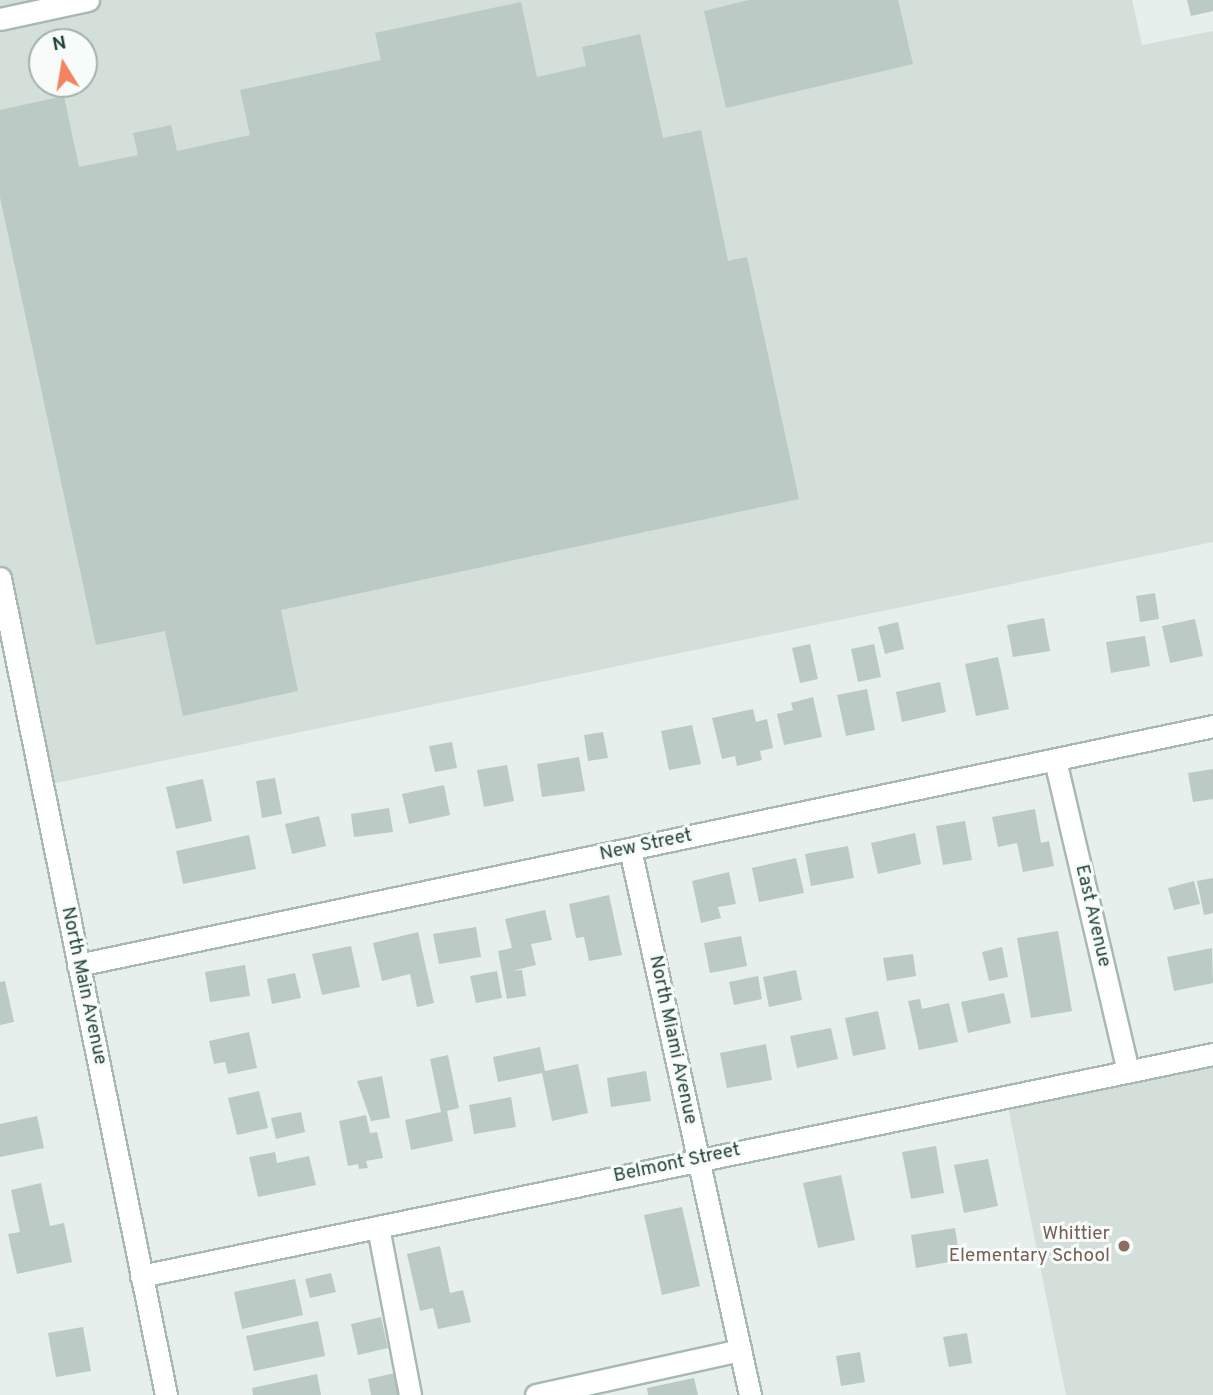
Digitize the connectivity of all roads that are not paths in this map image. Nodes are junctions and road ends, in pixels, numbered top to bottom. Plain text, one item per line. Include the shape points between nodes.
1 (88, 0) edge
2 (0, 19) edge
3 (0, 578) edge
4 (1213, 726) edge
5 (1055, 760) junction
6 (630, 849) junction
7 (78, 965) junction
8 (1213, 1054) edge
9 (1128, 1072) junction
10 (698, 1159) junction
11 (378, 1227) junction
12 (141, 1276) junction
13 (740, 1350) junction
14 (166, 1395) edge
15 (410, 1395) edge
16 (536, 1395) edge
17 (750, 1395) edge

1 - 2 street
3 - 7 street, North Main Avenue
4 - 5 street, New Street
5 - 6 street, New Street
5 - 9 street, East Avenue
6 - 7 street, New Street
6 - 10 street, North Miami Avenue
7 - 12 street, North Main Avenue
8 - 9 street, Belmont Street
9 - 10 street, Belmont Street
10 - 11 street, Belmont Street
10 - 13 street, North Miami Avenue
11 - 12 street, Belmont Street
11 - 15 street
12 - 14 street, North Main Avenue
13 - 16 street
13 - 17 street, North Miami Avenue

